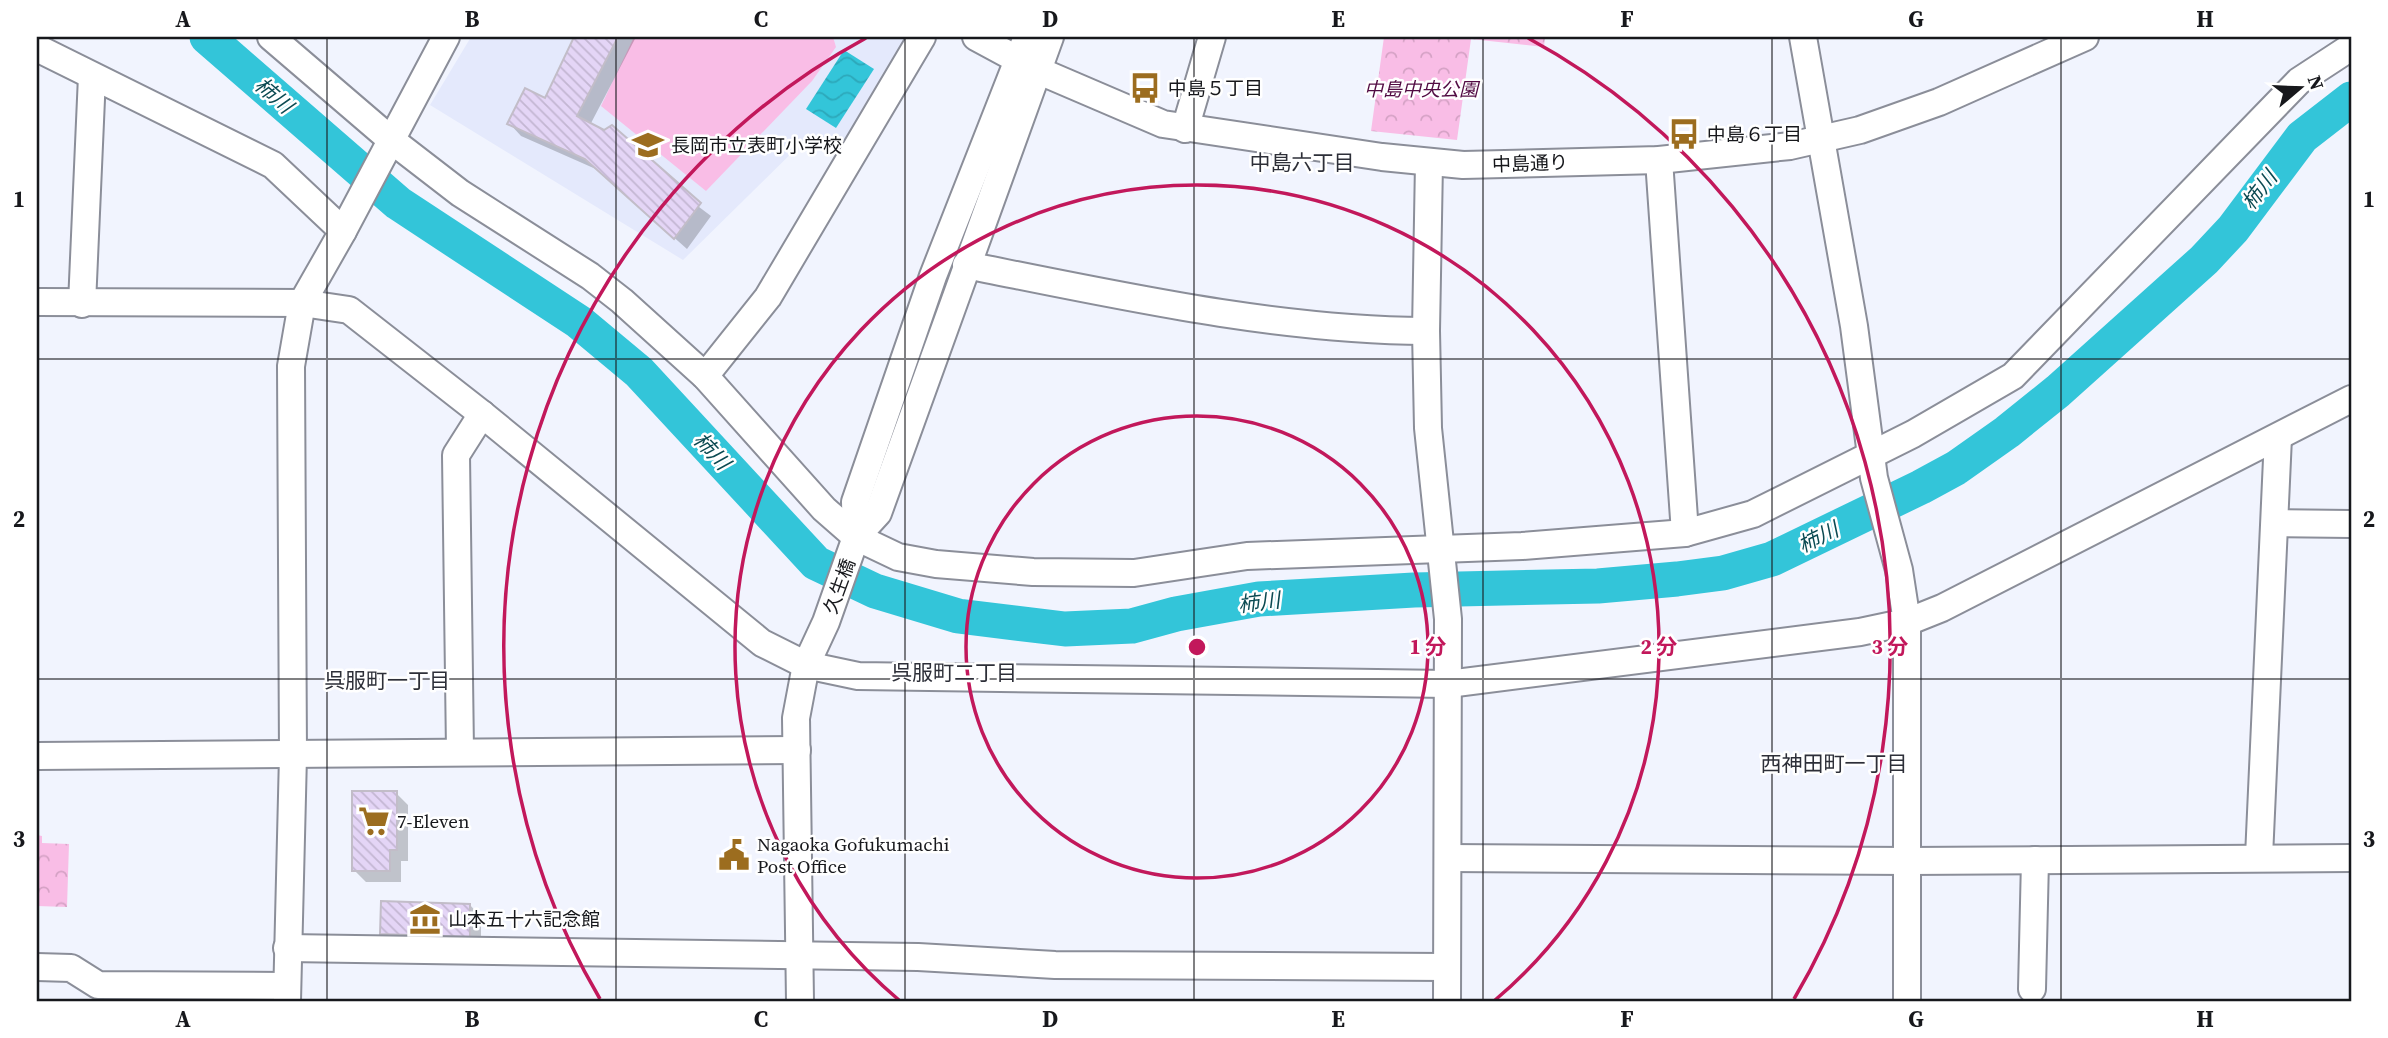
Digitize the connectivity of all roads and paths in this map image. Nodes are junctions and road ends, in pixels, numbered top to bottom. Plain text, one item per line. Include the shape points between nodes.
1 (271, 37) edge
2 (446, 37) edge
3 (922, 37) edge
4 (976, 37) edge
5 (1050, 37) edge
6 (1212, 37) edge
7 (1803, 37) edge
8 (2085, 37) edge
9 (2351, 47) edge
10 (37, 48) edge
11 (1027, 56) edge
12 (92, 76) junction
13 (1185, 130) junction
14 (1822, 140) junction
15 (385, 148) junction
16 (1659, 160) junction
17 (1429, 163) junction
18 (343, 231) junction
19 (966, 265) junction
20 (37, 302) edge
21 (82, 303) junction
22 (302, 303) junction
23 (1426, 331) junction
24 (705, 376) junction
25 (2351, 399) edge
26 (482, 414) junction
27 (2278, 437) junction
28 (1873, 466) junction
29 (2275, 523) junction
30 (2351, 524) edge
31 (1685, 533) junction
32 (855, 544) junction
33 (1441, 556) junction
34 (1907, 622) junction
35 (806, 665) junction
36 (1448, 684) junction
37 (460, 751) junction
38 (797, 751) junction
39 (293, 755) junction
40 (37, 756) edge
41 (2259, 856) junction
42 (1448, 858) junction
43 (2351, 858) edge
44 (2035, 860) junction
45 (1909, 861) junction
46 (287, 948) junction
47 (800, 955) junction
48 (37, 967) edge
49 (1447, 967) junction
50 (2032, 989) dead end
51 (287, 994) edge
52 (800, 1001) edge
53 (1447, 1001) edge
54 (1908, 1001) edge

1 - 15 street
2 - 15 street
3 - 24 street via 768,297
4 - 11 street, 中島通り
5 - 11 street
6 - 13 street
7 - 14 street
8 - 14 street, 中島通り via 1939,102
9 - 28 street via 2299,81 2013,376
10 - 12 street
11 - 13 street, 中島通り via 1163,124
11 - 19 street
11 - 32 street via 933,276 855,502
12 - 18 street via 273,165
12 - 21 street
13 - 17 street, 中島通り
14 - 16 street, 中島通り via 1756,152
14 - 28 street
15 - 18 street
15 - 24 street via 590,276
16 - 17 street, 中島通り
16 - 31 street
17 - 23 street
18 - 22 street
19 - 23 street via 1223,311 1372,330
19 - 32 street via 878,513
20 - 21 street
21 - 22 street
22 - 26 street via 349,310
22 - 39 street via 291,366
23 - 33 street via 1428,428
24 - 32 street
25 - 27 street
26 - 35 street via 762,643
26 - 37 street via 456,455
27 - 29 street
27 - 34 street
28 - 31 street via 1752,514
28 - 34 street
29 - 30 street
29 - 41 street
31 - 33 street
32 - 33 street via 936,564 1033,572 1134,573 1247,556
32 - 35 street, 久生橋
33 - 36 street via 1448,619
34 - 36 street
34 - 45 street
35 - 36 street via 858,676
35 - 38 street, 久生橋 via 796,718
36 - 42 street
37 - 38 street
37 - 39 street
38 - 47 street, 久生橋
39 - 40 street
39 - 46 street
41 - 43 street
41 - 44 street
42 - 45 street
42 - 49 street
44 - 45 street
44 - 50 street
45 - 54 street
46 - 47 street
46 - 51 street
47 - 49 street via 1055,965
47 - 52 street, 久生橋
48 - 51 street via 71,968 98,985
49 - 53 street

